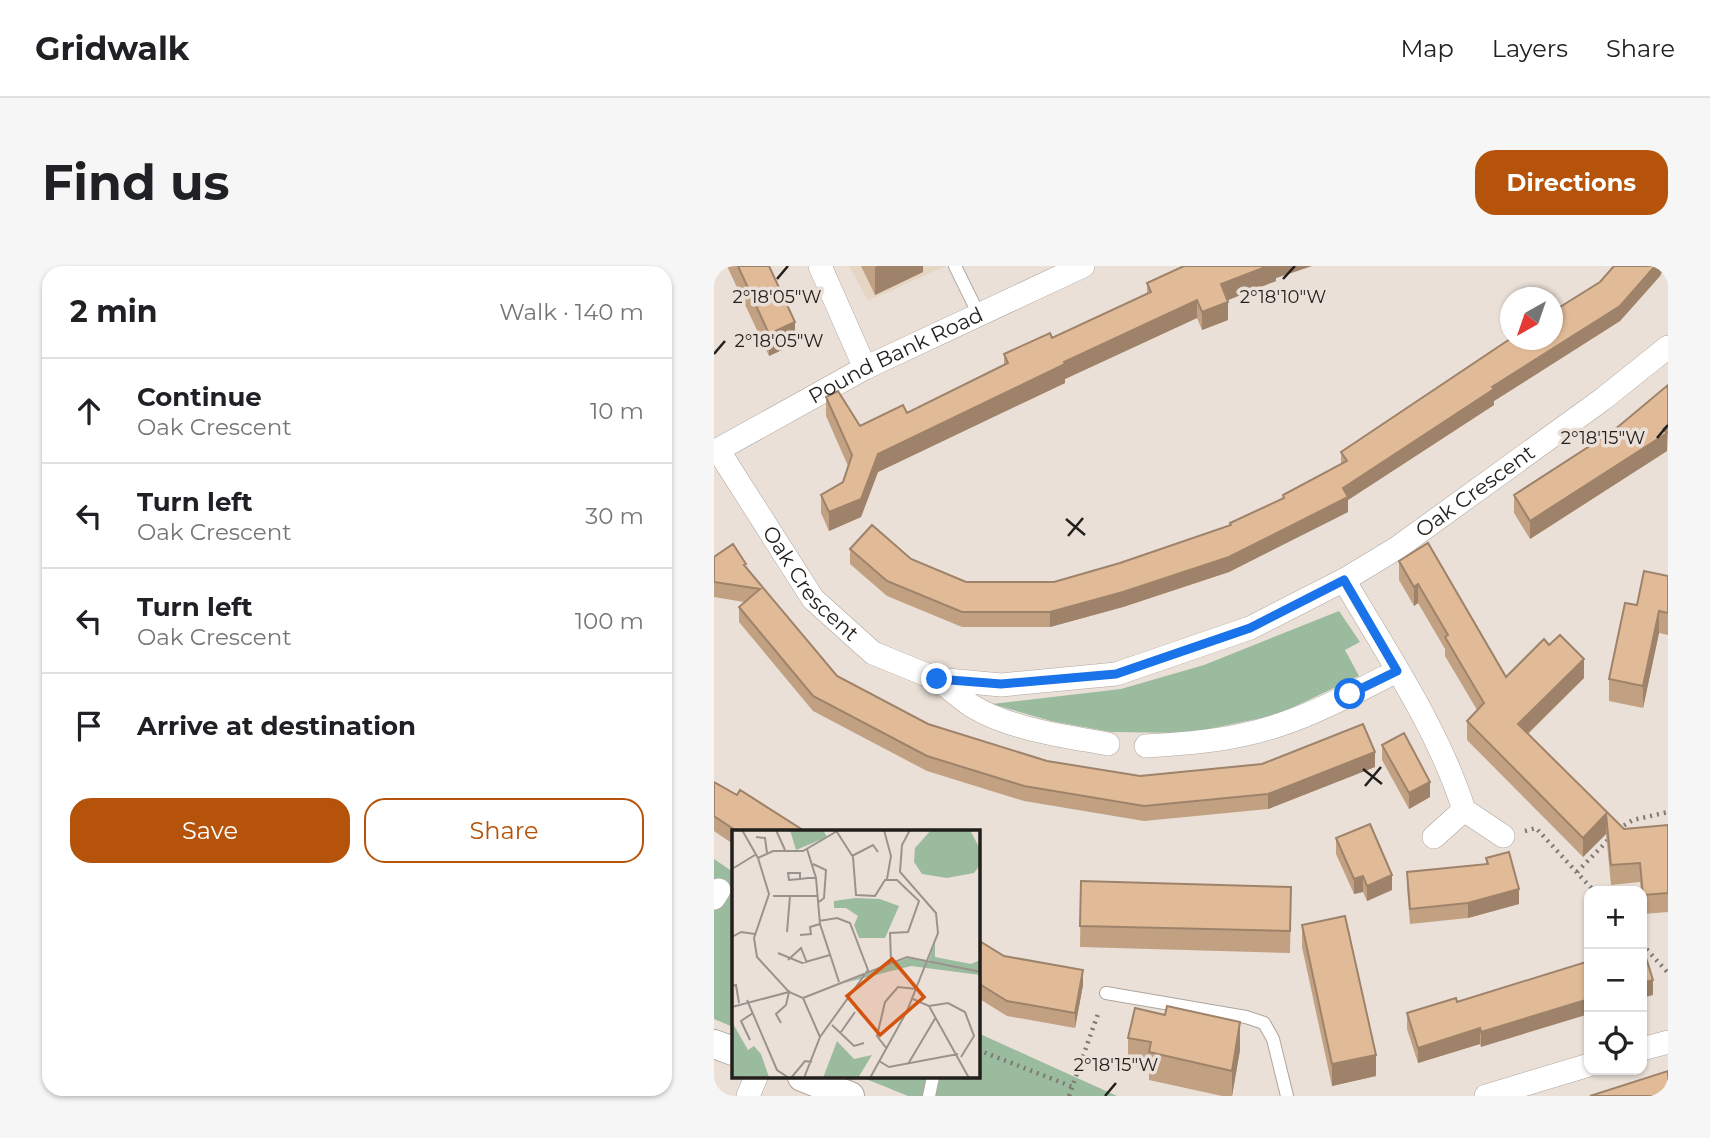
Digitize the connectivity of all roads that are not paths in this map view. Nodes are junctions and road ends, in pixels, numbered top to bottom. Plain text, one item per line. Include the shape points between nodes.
1 (820, 266) edge
2 (955, 266) edge
3 (1083, 266) edge
4 (979, 316) junction
5 (1668, 347) edge
6 (865, 368) junction
7 (716, 451) edge
8 (1344, 580) junction
9 (1397, 671) junction
10 (937, 679) junction
11 (1108, 744) dead end
12 (1146, 746) dead end
13 (1464, 810) junction
14 (1503, 836) road end
15 (1434, 837) dead end
16 (1106, 993) road end
17 (1668, 1041) edge
18 (714, 1044) edge
19 (1647, 1047) edge
20 (732, 1051) edge
21 (1584, 1067) edge
22 (755, 1079) edge
23 (807, 1079) edge
24 (748, 1096) edge
25 (850, 1096) edge
26 (1287, 1096) edge
27 (1486, 1096) edge

1 - 6 street
2 - 4 lane
3 - 4 street, Pound Bank Road
4 - 6 street, Pound Bank Road
5 - 8 street, Oak Crescent via 1408,540
6 - 7 street, Pound Bank Road
7 - 10 street, Oak Crescent via 813,599 873,653
8 - 9 street
8 - 10 street, Oak Crescent via 1250,628 1116,674 1001,684
9 - 12 street via 1299,718 1246,735
9 - 13 street via 1432,731
10 - 11 street, Oak Crescent via 993,717
13 - 14 street
13 - 15 street
16 - 26 lane via 1264,1023 1273,1039
17 - 19 street
18 - 20 street
21 - 27 street
22 - 24 street
23 - 25 street

